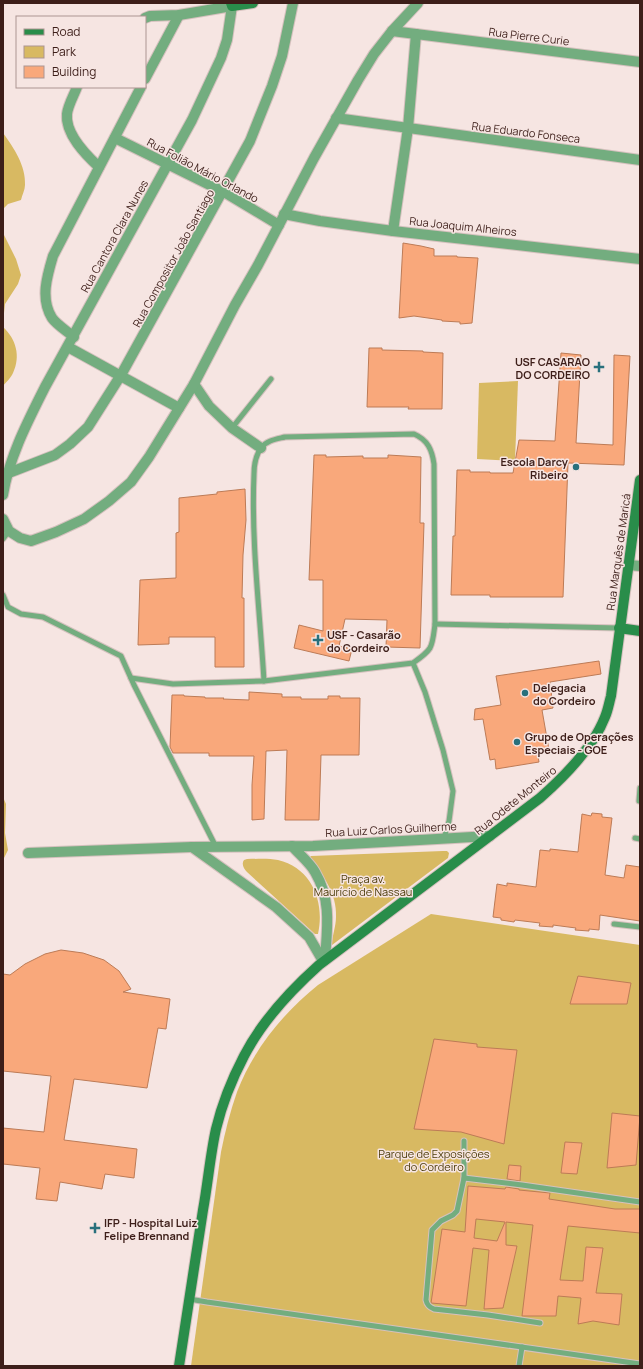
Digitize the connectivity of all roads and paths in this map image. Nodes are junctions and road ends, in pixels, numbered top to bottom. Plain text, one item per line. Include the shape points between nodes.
1 (253, 3) edge
2 (293, 3) edge
3 (418, 3) edge
4 (231, 5) edge
5 (179, 15) junction
6 (146, 18) edge
7 (392, 31) junction
8 (416, 34) junction
9 (640, 62) edge
10 (146, 77) edge
11 (77, 88) edge
12 (140, 88) edge
13 (336, 118) junction
14 (408, 128) junction
15 (115, 138) junction
16 (640, 160) edge
17 (167, 164) junction
18 (99, 167) junction
19 (224, 192) junction
20 (284, 214) junction
21 (279, 225) junction
22 (393, 231) junction
23 (640, 259) edge
24 (74, 337) junction
25 (68, 347) junction
26 (121, 375) junction
27 (271, 379) dead end
28 (194, 384) junction
29 (179, 408) junction
30 (232, 428) junction
31 (261, 448) junction
32 (6, 474) junction
33 (640, 480) edge
34 (3, 495) edge
35 (638, 506) edge
36 (3, 519) edge
37 (6, 535) edge
38 (628, 564) junction
39 (640, 566) edge
40 (3, 595) edge
41 (435, 624) junction
42 (619, 628) junction
43 (640, 631) edge
44 (413, 663) junction
45 (131, 678) junction
46 (264, 681) junction
47 (640, 788) edge
48 (638, 800) dead end
49 (490, 836) junction
50 (444, 838) junction
51 (216, 846) junction
52 (292, 846) junction
53 (192, 847) junction
54 (28, 853) dead end
55 (614, 924) dead end
56 (640, 927) edge
57 (324, 961) junction
58 (464, 1141) dead end
59 (464, 1178) junction
60 (640, 1202) edge
61 (189, 1299) junction
62 (540, 1323) dead end
63 (522, 1347) junction
64 (640, 1364) edge
65 (179, 1366) edge
66 (519, 1366) edge

1 - 4 main road
2 - 19 street, Rua Compositor João Santiago via 282,56 272,86 250,142
3 - 7 street
4 - 5 street
4 - 17 street, Rua Cantora Clara Nunes via 227,40 221,58 192,120
5 - 6 street
5 - 10 street
7 - 8 street, Rua Pierre Curie
7 - 13 street via 374,54
8 - 9 street, Rua Pierre Curie
8 - 14 street
11 - 18 street via 67,115 69,126 81,150
12 - 15 street
13 - 14 street, Rua Eduardo Fonseca
13 - 20 street
14 - 16 street, Rua Eduardo Fonseca
14 - 22 street
15 - 17 street, Rua Folião Mário Orlando
15 - 18 street
17 - 19 street, Rua Folião Mário Orlando
17 - 24 street, Rua Cantora Clara Nunes
18 - 24 street via 53,256 45,293 52,318
19 - 21 street, Rua Folião Mário Orlando
19 - 26 street, Rua Compositor João Santiago
20 - 21 street
20 - 22 street, Rua Joaquim Alheiros
21 - 28 street
22 - 23 street, Rua Joaquim Alheiros
24 - 25 street, Rua Cantora Clara Nunes
25 - 26 street
25 - 32 street, Rua Cantora Clara Nunes via 45,387
26 - 29 street
26 - 32 street, Rua Compositor João Santiago via 88,427 70,444 55,455
27 - 30 lane
28 - 29 street
28 - 30 street via 209,406
29 - 37 street via 131,482 109,501 84,519 56,532 31,540
30 - 31 street
31 - 41 lane via 270,441 285,437 414,434 428,442 434,464
31 - 46 lane via 254,473 255,542
32 - 34 street, Rua Cantora Clara Nunes
33 - 35 main road, Rua Marquês de Maricá
35 - 38 main road, Rua Marquês de Maricá
36 - 37 street
38 - 39 street
38 - 42 main road, Rua Marquês de Maricá
40 - 45 lane via 8,607 21,614 43,617 121,656
41 - 42 lane
41 - 44 lane via 432,646
42 - 43 main road
42 - 49 main road, Rua Odete Monteiro via 611,696 599,730 563,777
44 - 46 lane
44 - 50 lane via 425,692 453,791
45 - 46 lane via 173,684
45 - 51 lane
47 - 48 lane
49 - 50 street, Rua Luiz Carlos Guilherme
49 - 57 main road, Rua Odete Monteiro
50 - 52 street, Rua Luiz Carlos Guilherme
51 - 52 street, Rua Luiz Carlos Guilherme
51 - 53 street, Rua Luiz Carlos Guilherme
52 - 57 street via 315,871 325,895 328,919
53 - 54 street
53 - 57 street via 276,907 309,937
55 - 56 lane
57 - 61 main road, Rua Odete Monteiro via 277,1007 260,1030 244,1055 227,1093 216,1130
58 - 59 lane
59 - 60 lane
59 - 62 lane via 457,1211 432,1230 427,1304 434,1309
61 - 63 lane
61 - 65 main road, Rua Odete Monteiro
63 - 64 lane
63 - 66 lane

